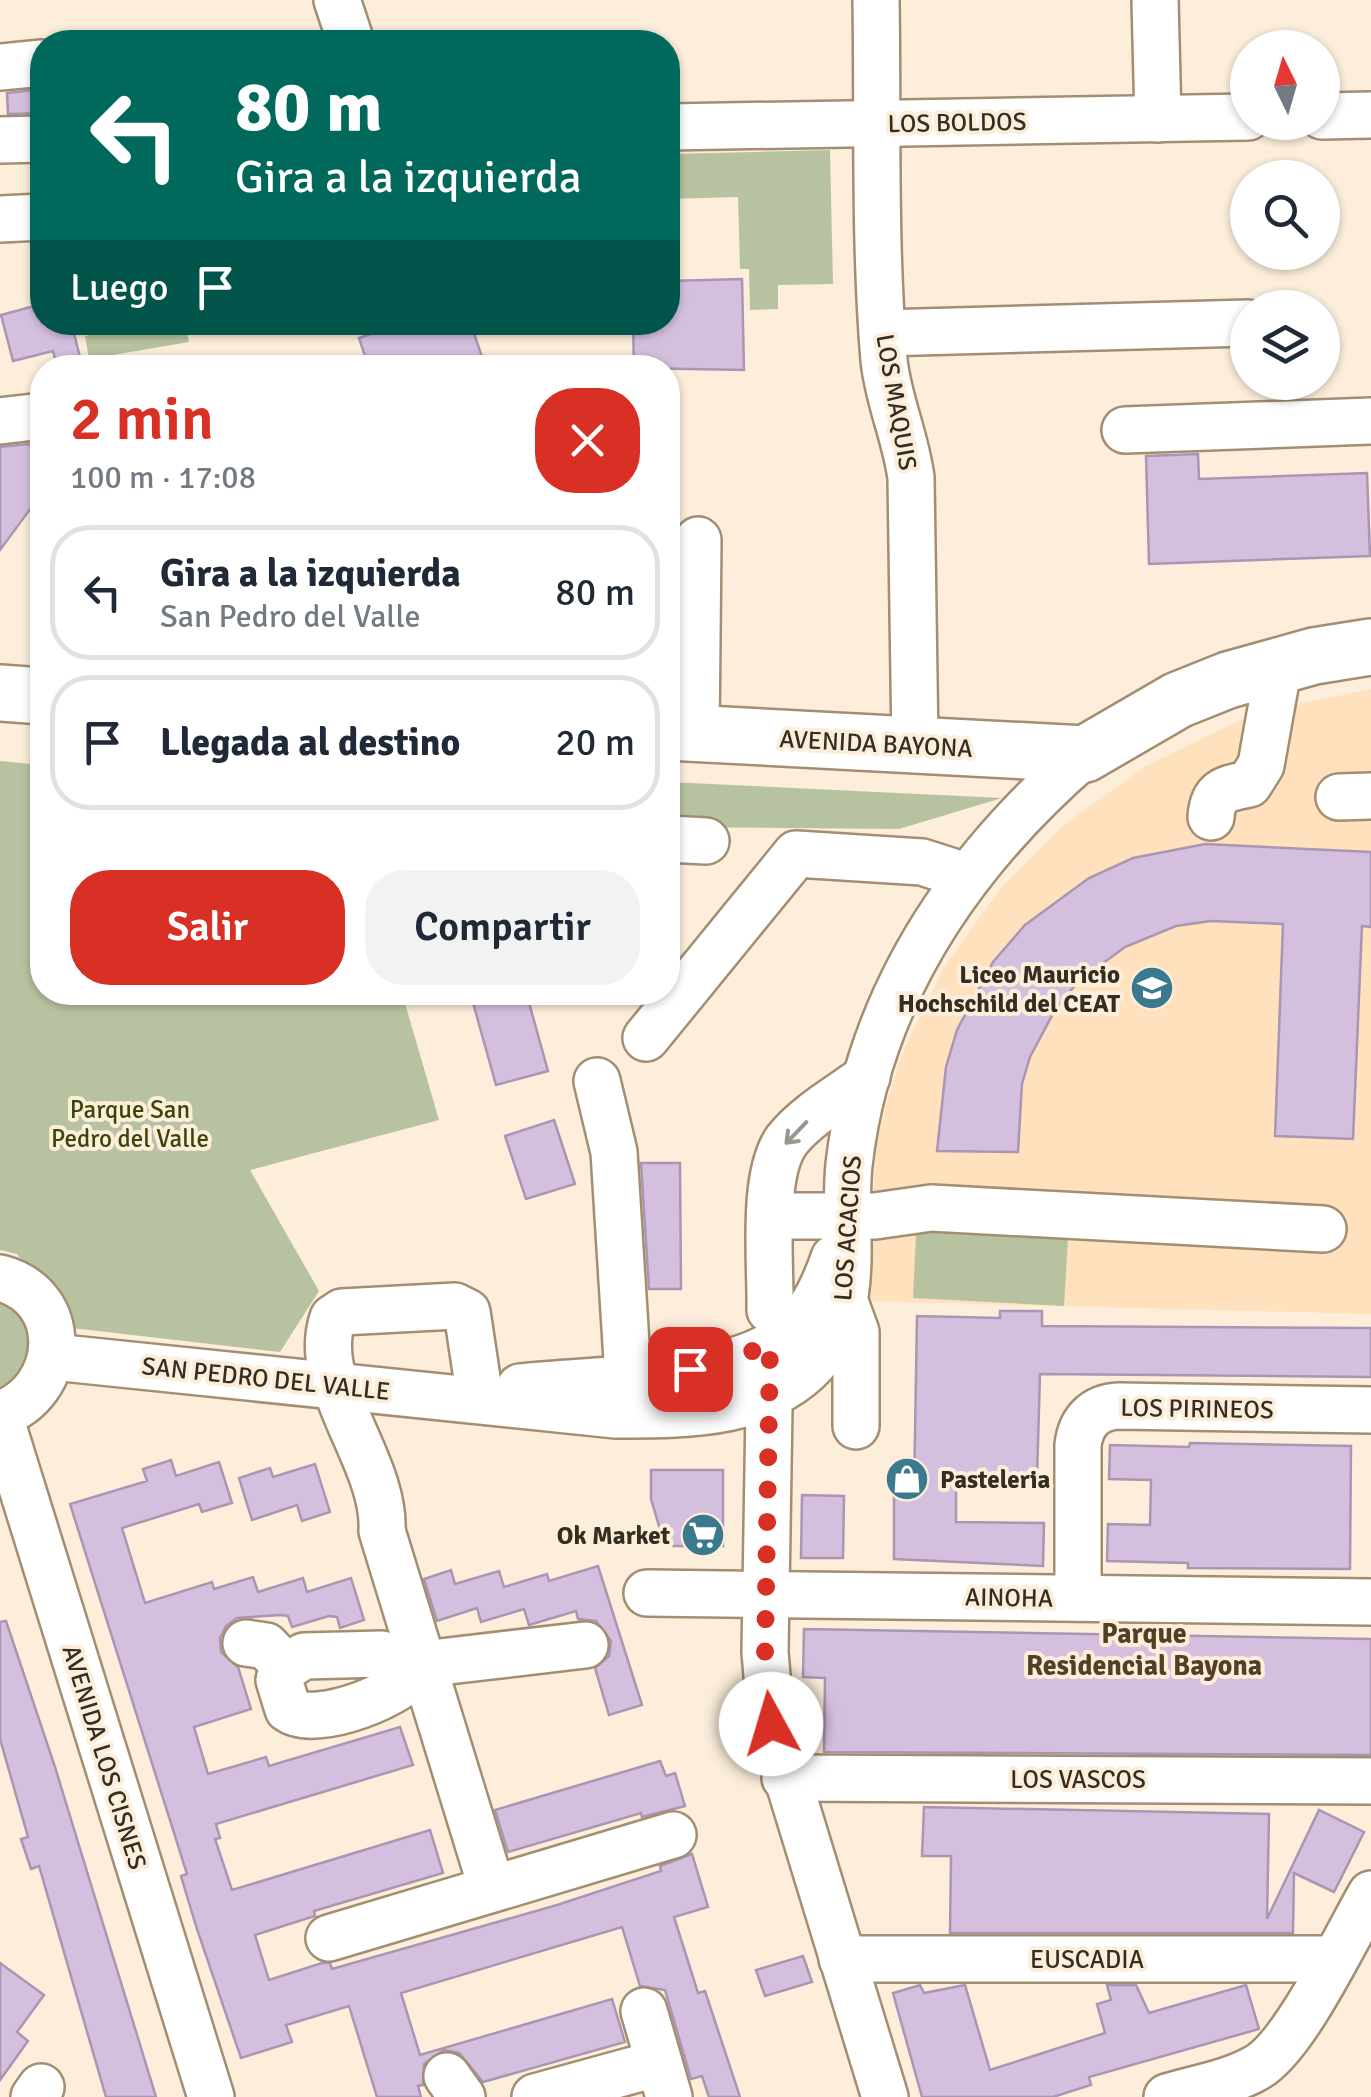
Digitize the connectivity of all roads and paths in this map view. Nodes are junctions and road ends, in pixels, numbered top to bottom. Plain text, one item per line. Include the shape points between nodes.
1 (337, 0) edge
2 (876, 0) edge
3 (1156, 0) edge
4 (347, 30) edge
5 (30, 64) edge
6 (0, 67) edge
7 (1371, 115) edge
8 (1340, 116) edge
9 (1230, 117) edge
10 (1158, 118) junction
11 (878, 123) junction
12 (680, 127) edge
13 (30, 139) edge
14 (0, 140) edge
15 (30, 218) edge
16 (0, 219) edge
17 (1230, 323) edge
18 (882, 333) junction
19 (30, 417) edge
20 (0, 421) edge
21 (1371, 421) edge
22 (1125, 430) dead end
23 (698, 540) dead end
24 (1371, 648) edge
25 (1279, 664) junction
26 (0, 693) edge
27 (30, 695) edge
28 (682, 733) edge
29 (915, 745) junction
30 (1085, 754) junction
31 (1211, 817) dead end
32 (966, 876) junction
33 (680, 996) edge
34 (673, 1005) edge
35 (646, 1038) dead end
36 (867, 1076) junction
37 (597, 1081) dead end
38 (772, 1216) junction
39 (846, 1216) junction
40 (1322, 1228) dead end
41 (0, 1278) edge
42 (845, 1302) junction
43 (770, 1328) junction
44 (53, 1357) junction
45 (337, 1384) junction
46 (639, 1388) junction
47 (770, 1394) junction
48 (480, 1398) junction
49 (1371, 1410) edge
50 (0, 1416) edge
51 (856, 1426) dead end
52 (647, 1593) dead end
53 (766, 1594) junction
54 (1078, 1598) junction
55 (1371, 1602) edge
56 (246, 1644) dead end
57 (585, 1645) dead end
58 (423, 1664) junction
59 (286, 1667) junction
60 (785, 1778) junction
61 (1371, 1781) edge
62 (673, 1835) dead end
63 (492, 1889) junction
64 (1371, 1894) edge
65 (329, 1938) dead end
66 (842, 1959) junction
67 (1333, 1959) junction
68 (644, 2011) dead end
69 (664, 2080) edge
70 (211, 2097) edge
71 (535, 2097) edge
72 (885, 2097) edge
73 (1167, 2097) edge

1 - 4 street
2 - 11 street, LOS MAQUIS
3 - 10 street
5 - 6 street
7 - 8 street
9 - 10 street, LOS BOLDOS
10 - 11 street, LOS BOLDOS
11 - 12 street, LOS BOLDOS
11 - 18 street, LOS MAQUIS
13 - 14 street
15 - 16 street
17 - 18 street
18 - 29 street, LOS MAQUIS via 911,478
19 - 20 street
21 - 22 street
23 - 28 street
24 - 25 main road, LOS ACACIOS
25 - 30 main road, LOS ACACIOS via 1178,700
25 - 31 street via 1261,766 1250,784 1220,790
26 - 27 main road
28 - 29 main road, AVENIDA BAYONA
29 - 30 main road, AVENIDA BAYONA
30 - 32 street, LOS ACACIOS
32 - 33 street via 922,862 796,854
32 - 36 street, LOS ACACIOS via 910,964
34 - 35 street
36 -> 38 street via 789,1138 774,1172
36 - 39 street, LOS ACACIOS
37 - 46 street via 614,1152
38 - 39 street
38 - 43 street
39 - 40 street via 931,1208
39 - 42 street, LOS ACACIOS
39 - 43 street, SAN PEDRO DEL VALLE via 816,1301
41 - 44 street via 40,1304
42 - 47 street, LOS ACACIOS via 821,1354
42 - 51 street via 856,1332
43 - 46 street, SAN PEDRO DEL VALLE via 726,1361
43 - 47 street
44 - 45 street, SAN PEDRO DEL VALLE
44 - 50 street via 29,1400
45 - 48 street, SAN PEDRO DEL VALLE
45 - 48 street via 329,1330 342,1312 455,1306 466,1312
45 - 58 street via 353,1436 358,1495 382,1531
46 - 47 street, SAN PEDRO DEL VALLE via 707,1412
46 - 48 street, SAN PEDRO DEL VALLE via 513,1388
47 - 53 street
49 - 54 street, LOS PIRINEOS via 1098,1410 1079,1435
50 - 70 street, AVENIDA LOS CISNES
52 - 53 street, AINOHA
53 - 54 street, AINOHA
53 - 60 street via 767,1691
54 - 55 street, AINOHA
56 - 59 street via 274,1651
57 - 58 street
58 - 59 street via 382,1654 318,1654
58 - 59 street via 412,1682 393,1693 283,1729 278,1686
58 - 63 street
60 - 61 street, LOS VASCOS
60 - 66 street
62 - 63 street
63 - 65 street
64 - 67 street
66 - 67 street, EUSCADIA
66 - 72 street
67 - 73 street via 1269,2060
68 - 69 street
69 - 71 street

